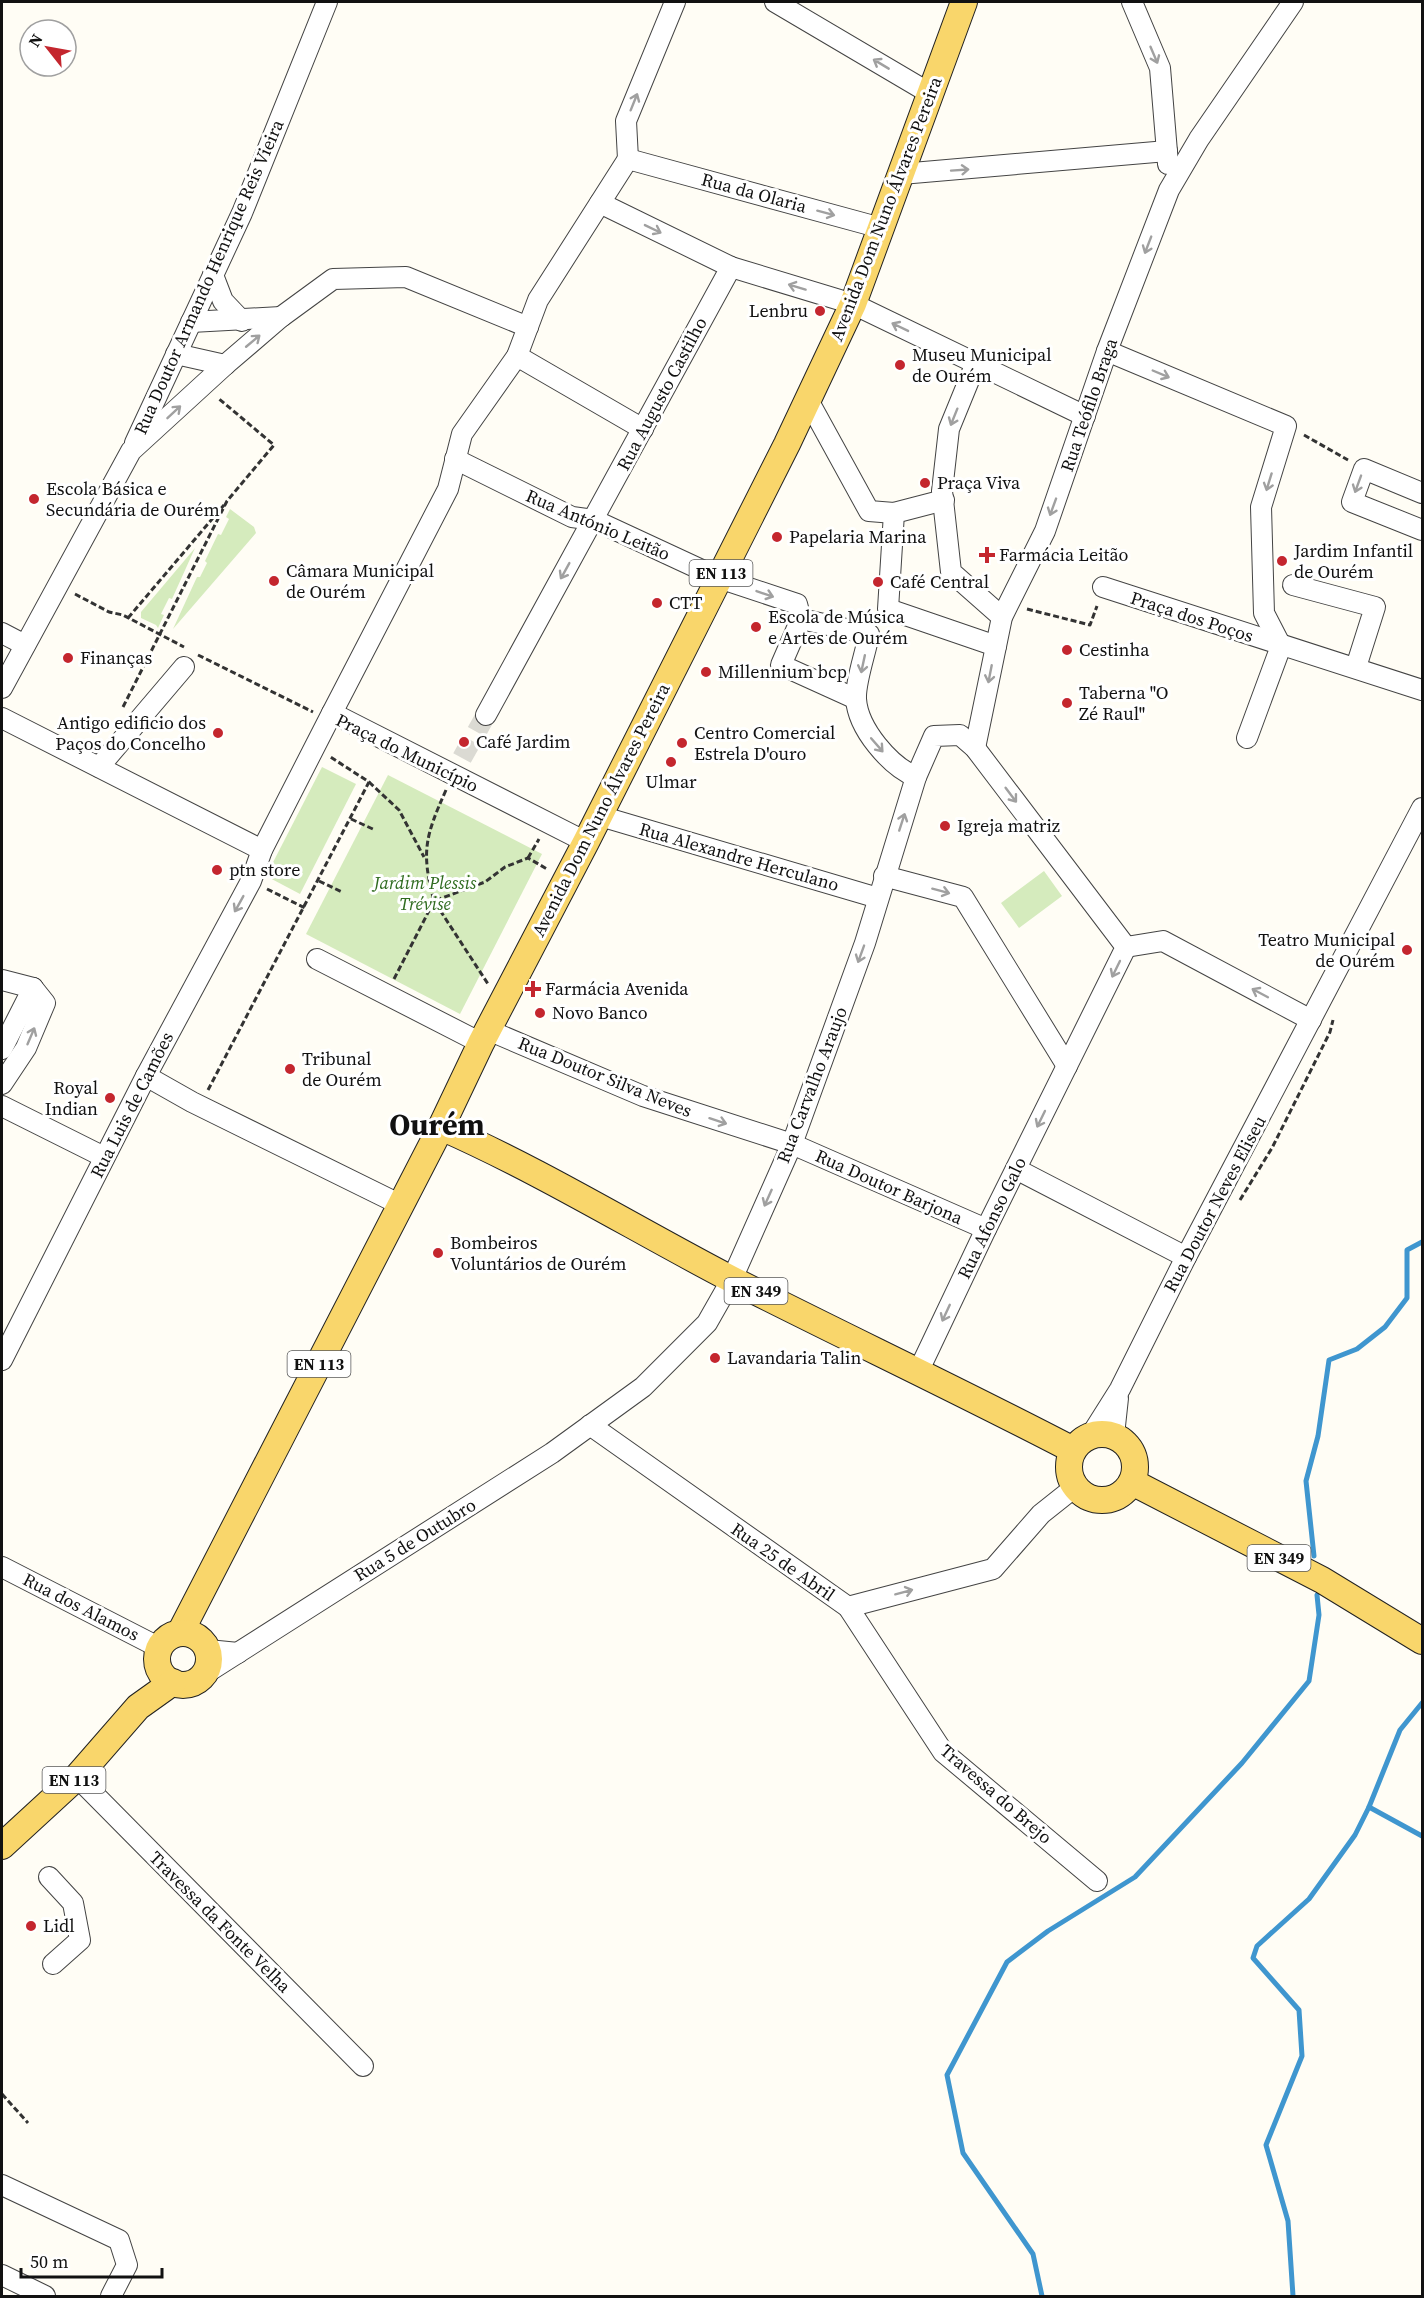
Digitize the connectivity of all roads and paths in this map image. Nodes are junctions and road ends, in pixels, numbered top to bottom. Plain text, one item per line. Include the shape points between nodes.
1 (327, 2) edge
2 (675, 2) edge
3 (775, 2) edge
4 (964, 2) edge
5 (1132, 2) edge
6 (1293, 2) edge
7 (931, 94) junction
8 (1167, 151) junction
9 (628, 159) junction
10 (901, 174) junction
11 (1169, 190) junction
12 (600, 203) junction
13 (881, 228) junction
14 (731, 267) junction
15 (213, 275) junction
16 (853, 304) junction
17 (281, 317) junction
18 (242, 321) junction
19 (191, 322) junction
20 (528, 327) junction
21 (1107, 351) junction
22 (176, 354) junction
23 (517, 356) junction
24 (976, 363) junction
25 (225, 365) junction
26 (202, 385) junction
27 (808, 400) junction
28 (1085, 416) junction
29 (1286, 426) junction
30 (643, 429) junction
31 (131, 451) junction
32 (455, 459) junction
33 (1364, 469) junction
34 (1422, 493) edge
35 (944, 500) junction
36 (227, 501) junction
37 (894, 513) junction
38 (594, 520) junction
39 (1422, 530) edge
40 (719, 578) junction
41 (57, 585) junction
42 (1293, 585) dead end
43 (1103, 587) joint
44 (888, 609) junction
45 (1005, 611) junction
46 (128, 618) junction
47 (801, 619) junction
48 (2, 633) edge
49 (160, 634) junction
50 (869, 634) junction
51 (24, 645) junction
52 (996, 646) junction
53 (1281, 646) junction
54 (1356, 667) junction
55 (184, 668) dead end
56 (2, 688) edge
57 (1422, 690) edge
58 (856, 699) junction
59 (122, 709) dead end
60 (332, 713) junction
61 (486, 715) tunnel mouth
62 (2, 718) edge
63 (321, 736) junction
64 (1247, 738) dead end
65 (975, 748) junction
66 (328, 755) dead end
67 (458, 766) junction
68 (99, 767) junction
69 (916, 777) junction
70 (369, 782) junction
71 (1422, 808) edge
72 (600, 816) junction
73 (351, 819) junction
74 (375, 830) dead end
75 (586, 842) junction
76 (262, 850) junction
77 (425, 859) junction
78 (884, 876) junction
79 (567, 880) junction
80 (319, 881) junction
81 (261, 886) dead end
82 (342, 892) dead end
83 (878, 898) junction
84 (434, 902) junction
85 (305, 908) junction
86 (1126, 946) junction
87 (317, 958) dead end
88 (2, 980) edge
89 (33, 988) junction
90 (386, 994) junction
91 (505, 998) junction
92 (1311, 1020) junction
93 (485, 1037) junction
94 (2, 1049) edge
95 (1067, 1066) junction
96 (146, 1076) junction
97 (2, 1084) edge
98 (2, 1106) edge
99 (200, 1106) junction
100 (441, 1127) junction
101 (792, 1144) junction
102 (104, 1157) junction
103 (1016, 1169) junction
104 (401, 1205) junction
105 (986, 1229) junction
106 (1186, 1257) junction
107 (732, 1279) junction
108 (2, 1360) edge
109 (919, 1370) junction
110 (590, 1425) junction
111 (1093, 1440) junction
112 (1132, 1482) junction
113 (1075, 1486) junction
114 (2, 1567) edge
115 (848, 1607) junction
116 (1422, 1641) edge
117 (180, 1653) junction
118 (238, 1653) junction
119 (203, 1675) joint
120 (77, 1777) junction
121 (2, 1846) edge
122 (49, 1877) dead end
123 (1097, 1881) dead end
124 (53, 1964) dead end
125 (363, 2066) dead end
126 (2, 2094) edge
127 (28, 2123) dead end
128 (2, 2186) edge
129 (2, 2275) edge
130 (45, 2296) edge
131 (111, 2296) edge

1 - 15 street, Rua Doutor Armando Henrique Reis Vieira
9 -> 2 street via 626,121
7 -> 3 street
4 - 7 main road, Avenida Dom Nuno Álvares Pereira / EN 113
5 -> 8 street via 1160,68
6 - 11 street via 1199,139
7 - 10 main road, Avenida Dom Nuno Álvares Pereira / EN 113
10 -> 8 street
8 - 11 street
9 - 12 street
9 -> 13 street, Rua da Olaria
10 - 13 main road, Avenida Dom Nuno Álvares Pereira / EN 113
11 -> 21 street, Rua Teófilo Braga
12 -> 14 street
12 - 20 street via 538,300
13 - 16 main road, Avenida Dom Nuno Álvares Pereira / EN 113
16 -> 14 street
14 - 30 street, Rua Augusto Castilho
15 - 18 street via 224,301
15 - 19 street, Rua Doutor Armando Henrique Reis Vieira
24 -> 16 street
16 - 27 main road, Avenida Dom Nuno Álvares Pereira / EN 113
17 - 18 street
17 - 20 street via 333,279 406,277
25 -> 17 street
18 - 19 street
19 - 22 street, Rua Doutor Armando Henrique Reis Vieira
20 - 23 street
21 - 28 street, Rua Teófilo Braga
21 -> 29 street
22 - 25 street
22 - 31 street, Rua Doutor Armando Henrique Reis Vieira
23 - 30 street
23 - 32 street via 462,434
24 - 28 street
24 -> 35 street via 949,429
25 - 26 street
31 -> 26 street
26 - 36 path via 274,445
27 - 37 street via 868,511
27 - 40 main road, Avenida Dom Nuno Álvares Pereira / EN 113
28 -> 45 street, Rua Teófilo Braga via 1045,531
29 - 33 path
29 -> 53 street via 1261,507 1264,614
30 - 38 street, Rua Augusto Castilho
31 - 41 street
32 - 38 street, Rua António Leitão via 572,517
32 - 60 street via 448,489
33 - 34 street
33 -> 39 street via 1352,502
35 - 37 street
35 - 45 street via 951,572
36 - 46 path
36 - 49 path
37 - 44 street
38 - 40 street, Rua António Leitão
38 -> 61 street, Rua Augusto Castilho
40 -> 47 street, Rua António Leitão via 797,604
40 - 72 main road, Avenida Dom Nuno Álvares Pereira / EN 113
41 - 46 path
41 - 51 street
42 - 54 street via 1375,607
43 - 45 path via 1090,625
43 - 53 street, Praça dos Poços
44 - 50 street
44 - 52 street
45 - 52 street, Rua Teófilo Braga
46 - 49 path
47 - 50 street
47 - 58 street via 781,665
48 - 51 street
49 - 59 path
49 - 63 path via 317,714 308,730
50 -> 58 street
51 - 56 street
52 -> 65 street, Rua Teófilo Braga
53 - 54 street, Praça dos Poços
53 - 64 street
54 - 57 street, Praça dos Poços
55 - 68 street
58 -> 69 street via 867,733 900,770
60 - 63 street, Praça do Município
60 - 67 street, Praça do Município
62 - 68 street
63 - 76 street, Praça do Município
65 - 69 street, Rua Carvalho Araujo via 960,735 934,736
65 -> 86 street
66 - 70 path
67 - 75 street, Praça do Município
67 - 77 path via 435,813
68 - 76 street
78 -> 69 street, Rua Carvalho Araujo
70 - 73 path
70 - 77 path via 399,810
71 - 92 street, Rua Doutor Neves Eliseu
72 - 75 main road, Avenida Dom Nuno Álvares Pereira / EN 113
72 - 83 street, Rua Alexandre Herculano
73 - 74 path
73 - 80 path
75 - 79 main road, Avenida Dom Nuno Álvares Pereira / EN 113
76 -> 96 street, Rua Luis de Camões via 251,881
77 - 84 path
78 - 83 street, Rua Carvalho Araujo
78 -> 95 street via 963,897
79 - 84 path via 528,858 505,867 485,882
79 - 91 main road, Avenida Dom Nuno Álvares Pereira / EN 113
80 - 82 path
80 - 85 path
81 - 85 path
83 -> 101 street, Rua Carvalho Araujo
84 - 90 path
84 - 91 path via 490,988
85 - 99 path
92 -> 86 street via 1164,941
86 -> 95 street, Rua Afonso Galo
87 - 90 street, Rua Doutor Silva Neves
88 - 89 street
89 - 94 street
97 -> 89 street via 26,1048 45,1003
90 - 93 street, Rua Doutor Silva Neves
91 - 93 main road, Avenida Dom Nuno Álvares Pereira / EN 113
92 - 106 street, Rua Doutor Neves Eliseu
93 - 100 main road, Avenida Dom Nuno Álvares Pereira / EN 113
93 -> 101 street, Rua Doutor Silva Neves via 643,1096
95 -> 103 street, Rua Afonso Galo
96 - 99 street
96 - 102 street, Rua Luis de Camões
98 - 102 street
99 - 104 street
100 - 104 main road, Avenida Dom Nuno Álvares Pereira / EN 113
100 - 107 main road, EN 349
101 - 105 street, Rua Doutor Barjona
101 -> 107 street, Rua Carvalho Araujo
102 - 108 street, Rua Luis de Camões
103 - 105 street, Rua Afonso Galo
103 - 106 street
104 - 117 main road, Avenida Dom Nuno Álvares Pereira / EN 113 via 196,1600
105 -> 109 street, Rua Afonso Galo
106 - 111 street, Rua Doutor Neves Eliseu via 1120,1389 1115,1413
107 - 109 main road, EN 349
107 - 110 street, Rua Carvalho Araujo via 707,1323 643,1387
109 - 111 main road, EN 349
110 - 115 street, Rua 25 de Abril
110 - 118 street, Rua 5 de Outubro
111 - 112 main road, EN 349 via 1129,1447 1135,1464
111 - 113 main road via 1068,1469
112 - 113 main road via 1115,1498 1093,1499
112 - 116 main road, EN 349 via 1322,1580
115 -> 113 street, Rua 25 de Abril via 993,1569 1041,1514
114 - 117 street, Rua dos Alamos
115 - 123 street, Travessa do Brejo via 943,1752
117 - 118 street
117 - 119 main road via 189,1684
117 - 120 main road, EN 113
118 - 119 street, Rua 5 de Outubro
120 - 121 main road, EN 113
120 - 125 street, Travessa da Fonte Velha
122 - 124 street via 73,1903 80,1940
126 - 127 path
128 - 131 street via 119,2240 127,2265
129 - 130 street

